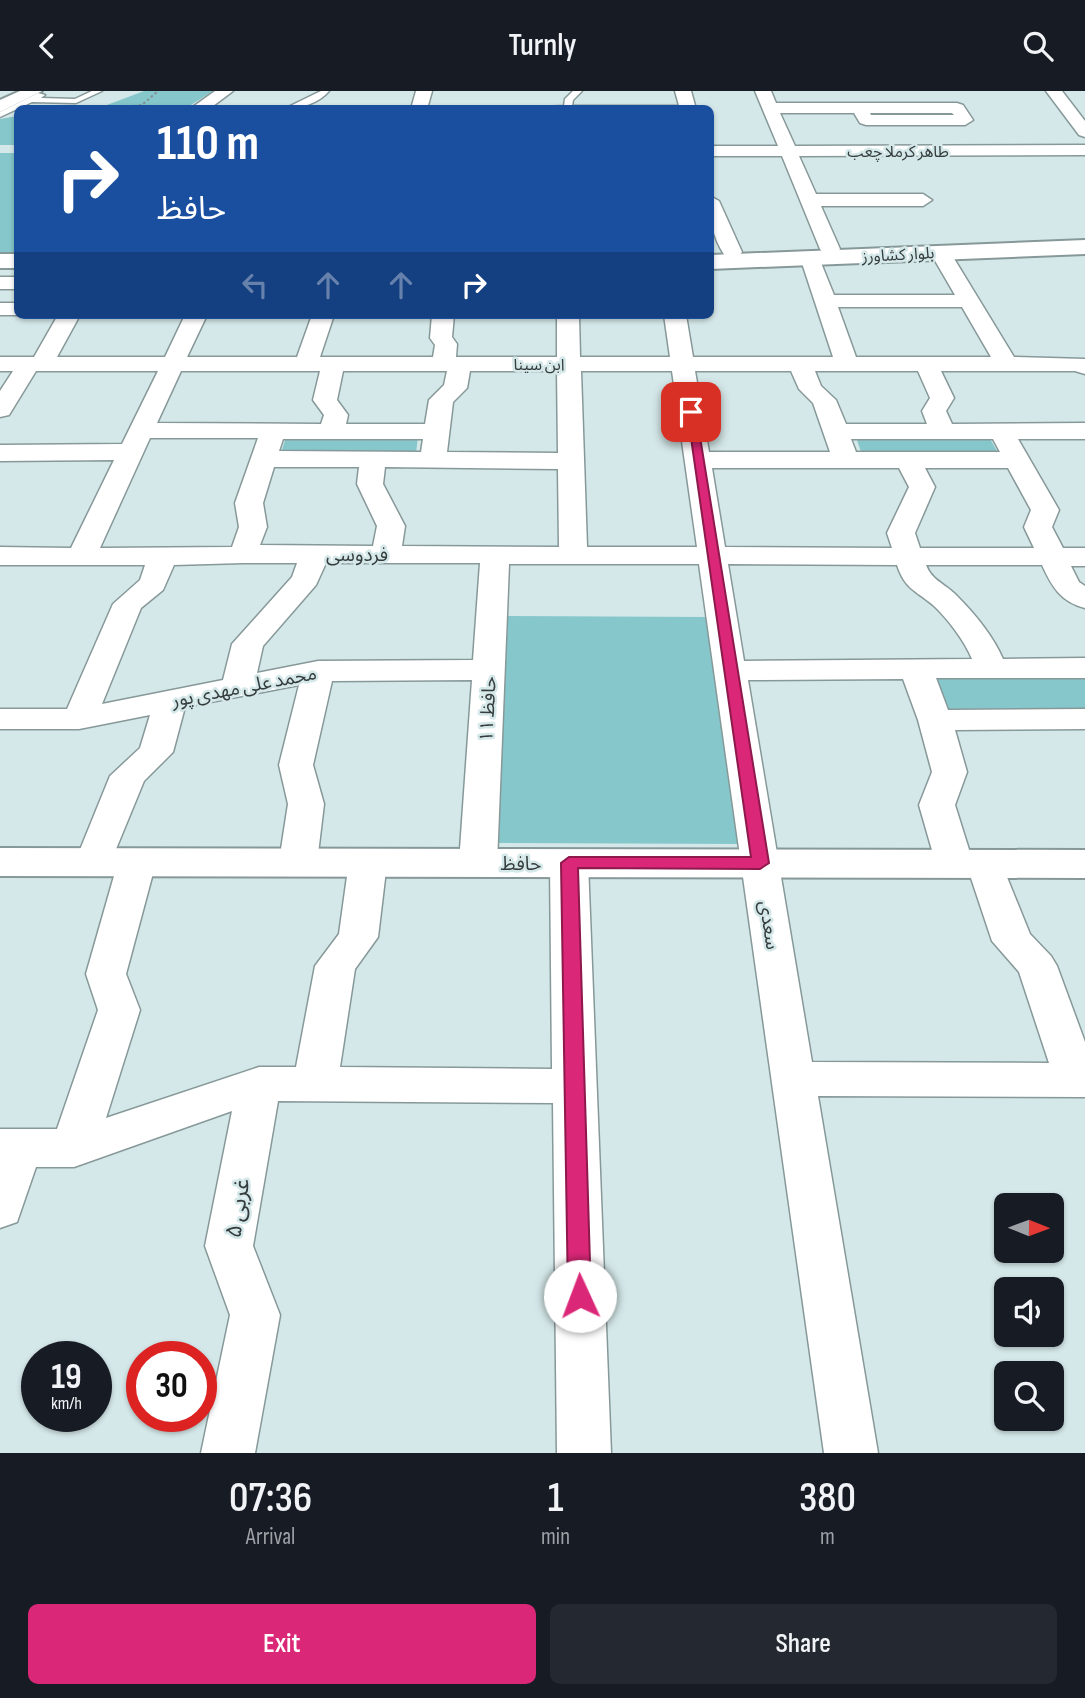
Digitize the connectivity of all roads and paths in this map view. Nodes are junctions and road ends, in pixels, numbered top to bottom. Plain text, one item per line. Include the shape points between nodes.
1 (7, 91) edge
2 (70, 91) edge
3 (98, 91) edge
4 (158, 91) edge
5 (225, 91) edge
6 (325, 91) edge
7 (578, 91) edge
8 (877, 91) edge
9 (951, 91) edge
10 (1054, 91) edge
11 (0, 94) edge
12 (33, 95) edge
13 (52, 95) edge
14 (767, 99) edge
15 (16, 105) edge
16 (142, 105) edge
17 (204, 105) edge
18 (298, 105) edge
19 (568, 105) edge
20 (0, 107) edge
21 (900, 108) junction
22 (862, 114) junction
23 (953, 114) junction
24 (1085, 132) edge
25 (788, 150) junction
26 (1085, 150) edge
27 (714, 151) edge
28 (888, 151) junction
29 (970, 151) junction
30 (809, 200) junction
31 (714, 220) edge
32 (1085, 239) edge
33 (944, 243) junction
34 (1085, 247) edge
35 (721, 253) edge
36 (820, 253) junction
37 (714, 262) edge
38 (825, 301) junction
39 (970, 301) junction
40 (67, 319) edge
41 (194, 319) edge
42 (322, 319) edge
43 (443, 319) edge
44 (568, 319) edge
45 (677, 319) edge
46 (172, 363) junction
47 (0, 364) edge
48 (35, 364) junction
49 (306, 364) junction
50 (333, 364) junction
51 (452, 364) junction
52 (569, 364) junction
53 (683, 364) junction
54 (800, 364) junction
55 (847, 364) junction
56 (926, 364) junction
57 (1007, 364) junction
58 (1082, 366) edge
59 (0, 410) edge
60 (273, 431) junction
61 (332, 431) junction
62 (943, 431) junction
63 (1002, 431) junction
64 (1085, 431) edge
65 (437, 432) junction
66 (836, 432) junction
67 (136, 441) junction
68 (0, 453) edge
69 (264, 459) junction
70 (373, 460) junction
71 (433, 460) junction
72 (699, 460) junction
73 (846, 460) junction
74 (908, 460) junction
75 (1017, 460) junction
76 (571, 461) junction
77 (243, 554) junction
78 (314, 554) junction
79 (387, 555) junction
80 (495, 555) junction
81 (0, 556) edge
82 (572, 556) junction
83 (80, 557) junction
84 (163, 557) junction
85 (713, 557) junction
86 (908, 557) junction
87 (1052, 557) junction
88 (1085, 557) edge
89 (1085, 599) edge
90 (1085, 668) edge
91 (916, 669) junction
92 (992, 669) junction
93 (489, 670) junction
94 (318, 671) junction
95 (731, 671) junction
96 (238, 687) junction
97 (172, 700) junction
98 (0, 719) edge
99 (79, 719) junction
100 (935, 720) junction
101 (1081, 727) edge
102 (0, 862) edge
103 (94, 862) junction
104 (137, 862) junction
105 (298, 862) junction
106 (368, 863) junction
107 (478, 863) junction
108 (569, 863) junction
109 (760, 863) junction
110 (970, 864) junction
111 (1085, 864) edge
112 (793, 1079) junction
113 (1081, 1080) edge
114 (259, 1084) junction
115 (314, 1084) junction
116 (575, 1086) junction
117 (9, 1148) edge
118 (74, 1148) junction
119 (0, 1208) edge
120 (228, 1453) edge
121 (584, 1453) edge
122 (850, 1453) edge

1 - 11 main road
2 - 13 lane
3 - 13 lane via 76,101
4 - 16 path
5 - 17 street
6 - 18 lane
7 - 19 lane
8 - 21 street via 881,97 897,101
9 - 23 street via 957,99
10 - 24 street
12 - 13 lane
12 - 15 lane
12 - 20 main road
14 - 22 street
14 - 25 street
21 - 22 street
21 - 23 street
22 - 23 street
22 - 28 street
23 - 29 street
25 - 27 street, طاهر کرملا چعب
25 - 28 street, طاهر کرملا چعب
25 - 30 street
26 - 29 street, طاهر کرملا چعب
28 - 29 street, طاهر کرملا چعب
28 - 30 street via 926,205
30 - 36 street
31 - 35 street
32 - 33 main road, بلوار کشاورز
33 - 34 main road, بلوار کشاورز
33 - 36 main road, بلوار کشاورز
33 - 39 street
35 - 36 main road, بلوار کشاورز
36 - 37 main road, بلوار کشاورز
36 - 38 street
38 - 39 street
38 - 55 street
39 - 57 street
40 - 48 street via 56,342
41 - 46 street
42 - 49 street
43 - 51 street via 441,338
44 - 52 street
45 - 53 street, سعدی
46 - 48 street, ابن سینا
46 - 49 street, ابن سینا
46 - 67 street
47 - 48 street, ابن سینا
48 - 59 street
49 - 50 street, ابن سینا
50 - 51 street, ابن سینا
50 - 61 street via 325,400 336,415
51 - 52 street, ابن سینا
51 - 65 street via 455,388 441,400
52 - 53 street, ابن سینا
52 - 76 street
53 - 54 street, ابن سینا
53 - 72 street, سعدی
54 - 55 street, ابن سینا
54 - 66 street via 811,389 824,400
55 - 56 street, ابن سینا
56 - 57 street, ابن سینا
56 - 62 street via 942,398 934,411
57 - 58 street, ابن سینا
60 - 61 street
60 - 67 street
60 - 69 street
61 - 65 street
62 - 63 street
62 - 66 street
63 - 64 street
63 - 75 street
65 - 71 street
66 - 73 street
67 - 68 street
67 - 83 street
69 - 70 street
69 - 77 street via 249,503 253,527
70 - 71 street
70 - 79 street via 370,484 391,526
71 - 76 street
72 - 73 street
72 - 85 street, سعدی
73 - 74 street
74 - 75 street
74 - 86 street via 922,487 901,533
75 - 87 street via 1045,510 1038,527
76 - 82 street
77 - 78 street, فردوسی
77 - 84 street, فردوسی
78 - 79 street, فردوسی
78 - 96 street via 306,579 248,645
79 - 80 street, فردوسی
80 - 82 street, فردوسی
80 - 93 street, حافظ ۱۱
81 - 83 street, فردوسی
82 - 85 street, فردوسی
83 - 84 street, فردوسی
84 - 99 street via 153,584 128,604
85 - 86 street, فردوسی
85 - 95 street, سعدی
86 - 87 street, فردوسی
86 - 92 street via 917,580 946,600 982,643
87 - 88 street, فردوسی
87 - 89 street via 1066,587
90 - 92 street
91 - 92 street
91 - 95 street
91 - 100 street
93 - 94 street, محمد علی مهدی پور
93 - 107 street, حافظ ۱۱
94 - 96 street, محمد علی مهدی پور
94 - 105 street via 296,765 306,804
95 - 109 street, سعدی
96 - 97 street, محمد علی مهدی پور
97 - 99 street, محمد علی مهدی پور
97 - 103 street via 156,752 128,776
98 - 99 street, محمد علی مهدی پور
100 - 101 street
100 - 110 street via 948,772 937,804
102 - 103 main road, حافظ
103 - 104 main road, حافظ
104 - 105 main road, حافظ
104 - 118 street via 106,974 119,1010
105 - 106 main road, حافظ
106 - 107 main road, حافظ
106 - 115 street via 358,937 335,966
107 - 108 main road, حافظ
108 - 109 main road, حافظ
108 - 116 street
109 - 110 main road, حافظ
109 - 112 street, سعدی
110 - 111 main road, حافظ
110 - 113 street via 1012,941 1037,966
112 - 113 street
112 - 122 street, سعدی
114 - 115 street
114 - 118 street
114 - 120 street, ۵ غربی via 229,1246 255,1315
115 - 116 street
116 - 121 street
117 - 118 street
117 - 119 street

